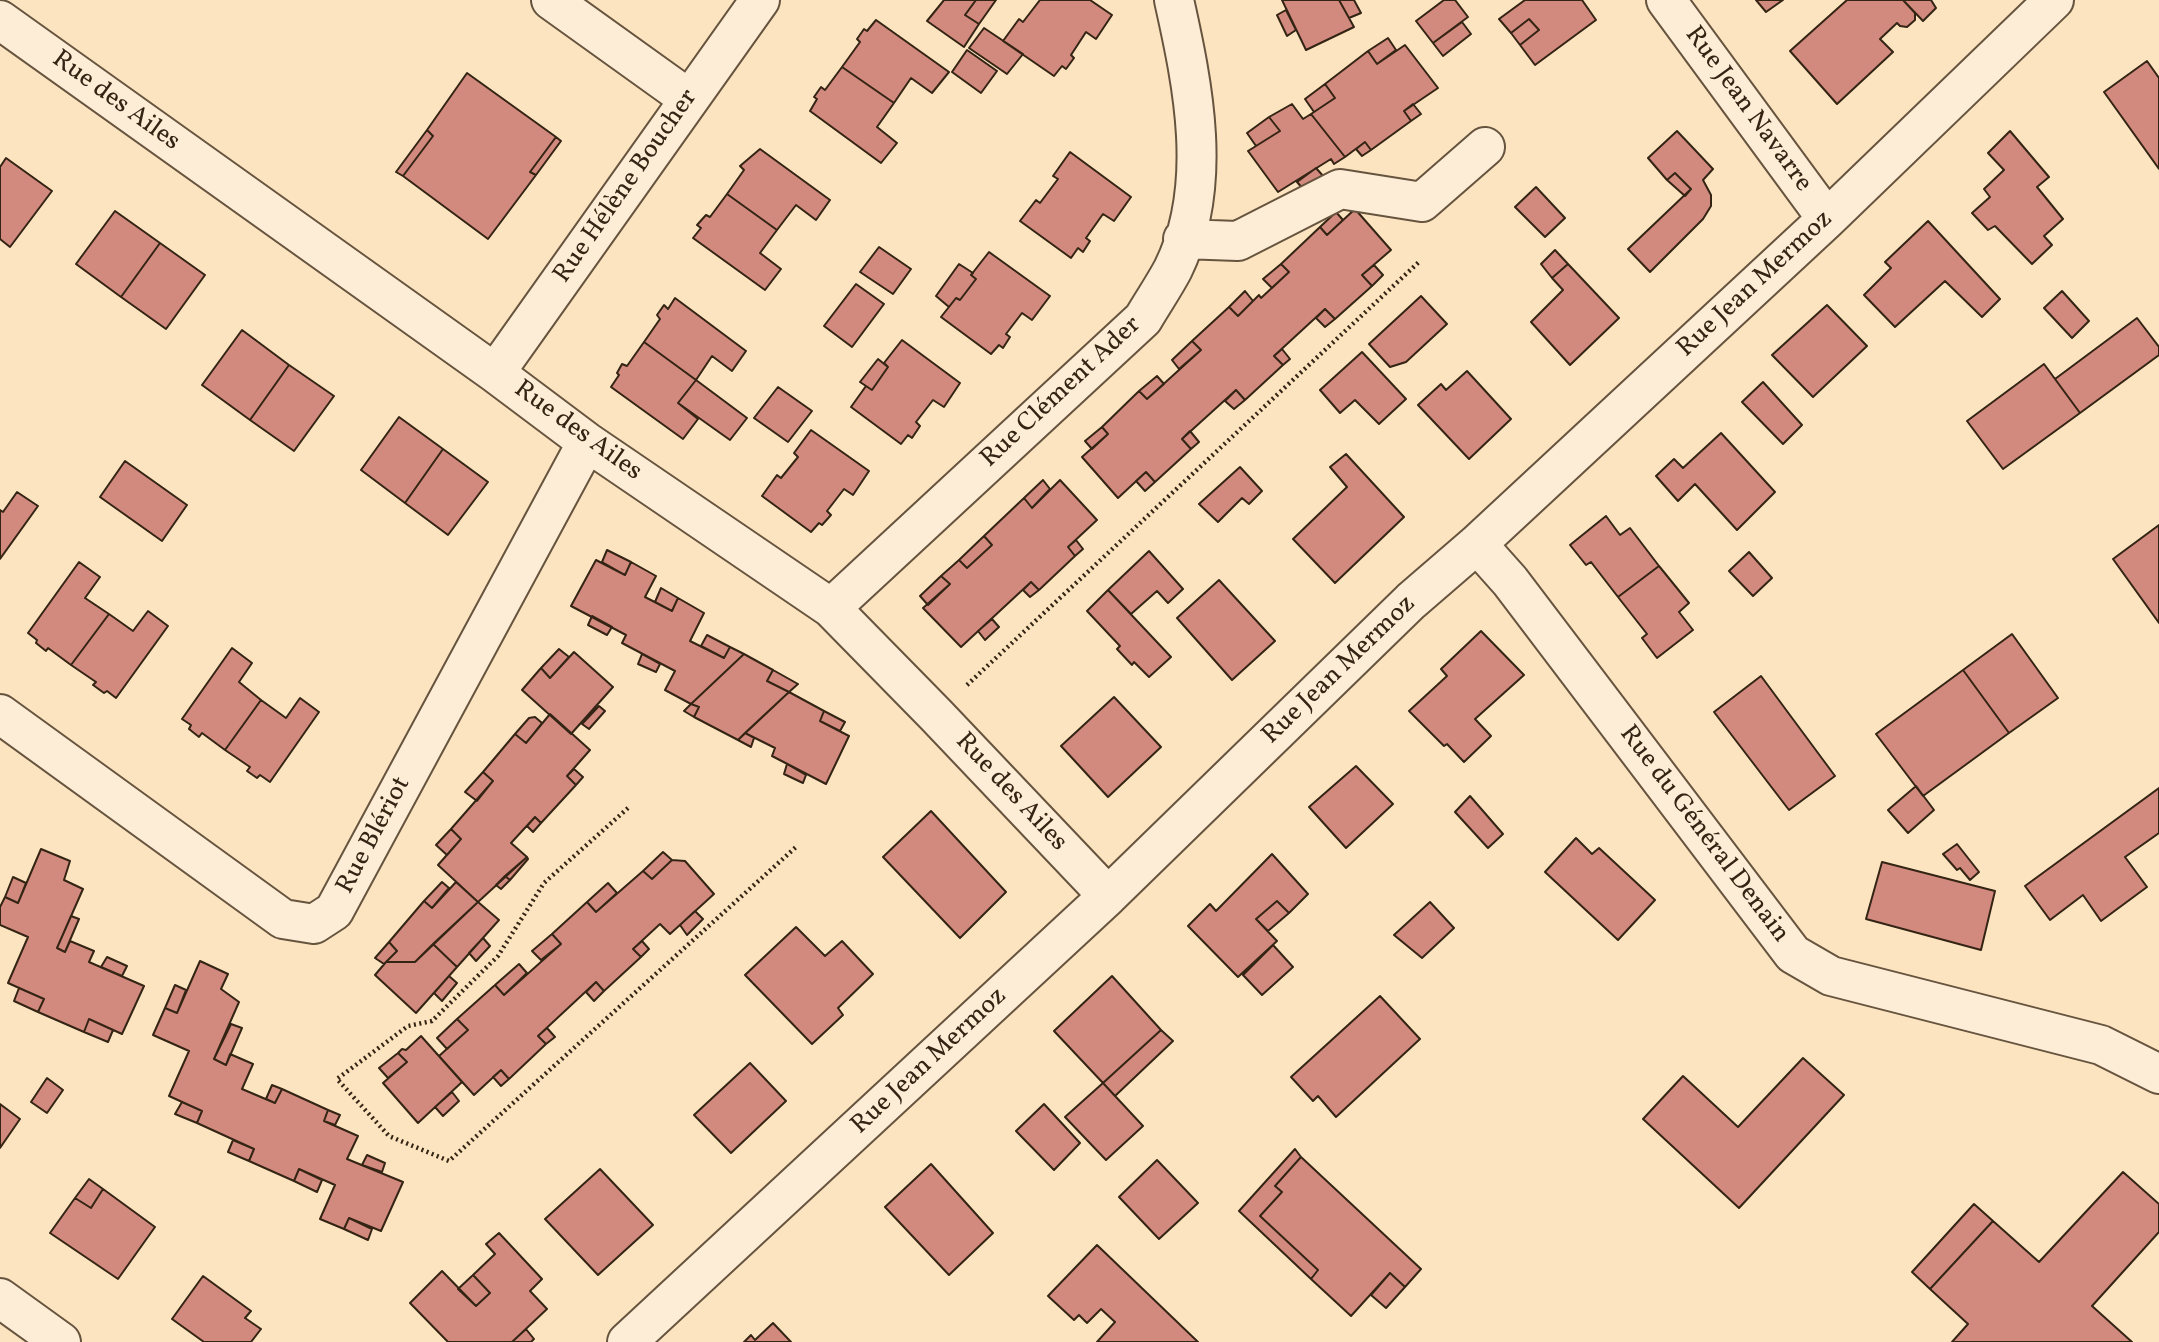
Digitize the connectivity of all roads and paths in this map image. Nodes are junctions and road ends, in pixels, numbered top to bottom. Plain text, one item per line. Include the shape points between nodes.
1 (551, 0) edge
2 (760, 0) edge
3 (1174, 0) edge
4 (1666, 0) edge
5 (2054, 0) edge
6 (0, 20) edge
7 (689, 99) junction
8 (1485, 147) dead end
9 (1827, 219) junction
10 (1184, 239) junction
11 (1420, 261) dead end
12 (495, 373) junction
13 (587, 442) junction
14 (1477, 544) junction
15 (831, 608) junction
16 (0, 714) edge
17 (936, 715) junction
18 (628, 808) dead end
19 (796, 847) dead end
20 (1108, 896) junction
21 (2159, 1074) edge
22 (0, 1298) edge
23 (61, 1342) edge
24 (627, 1342) edge

1 - 7 street
2 - 7 street, Rue Hélène Boucher
3 - 10 street, Rue Clément Ader via 1190,74 1198,151
4 - 9 street, Rue Jean Navarre
5 - 9 street, Rue Jean Mermoz
6 - 12 street, Rue des Ailes
7 - 12 street, Rue Hélène Boucher
8 - 10 street via 1422,202 1340,189 1238,241
9 - 14 street, Rue Jean Mermoz
10 - 15 street, Rue Clément Ader via 1174,268 1143,319
11 - 17 path
12 - 13 street, Rue des Ailes
13 - 15 street, Rue des Ailes
13 - 16 street, Rue Blériot via 334,911 314,924 283,919
14 - 20 street, Rue Jean Mermoz via 1411,601
14 - 21 street, Rue du Général Denain via 1510,581 1793,954 1832,976 2101,1045
15 - 17 street, Rue des Ailes
17 - 20 street, Rue des Ailes
18 - 19 path via 544,883 498,956 432,1021 408,1026 337,1079 389,1136 449,1161
20 - 24 street, Rue Jean Mermoz
22 - 23 street

